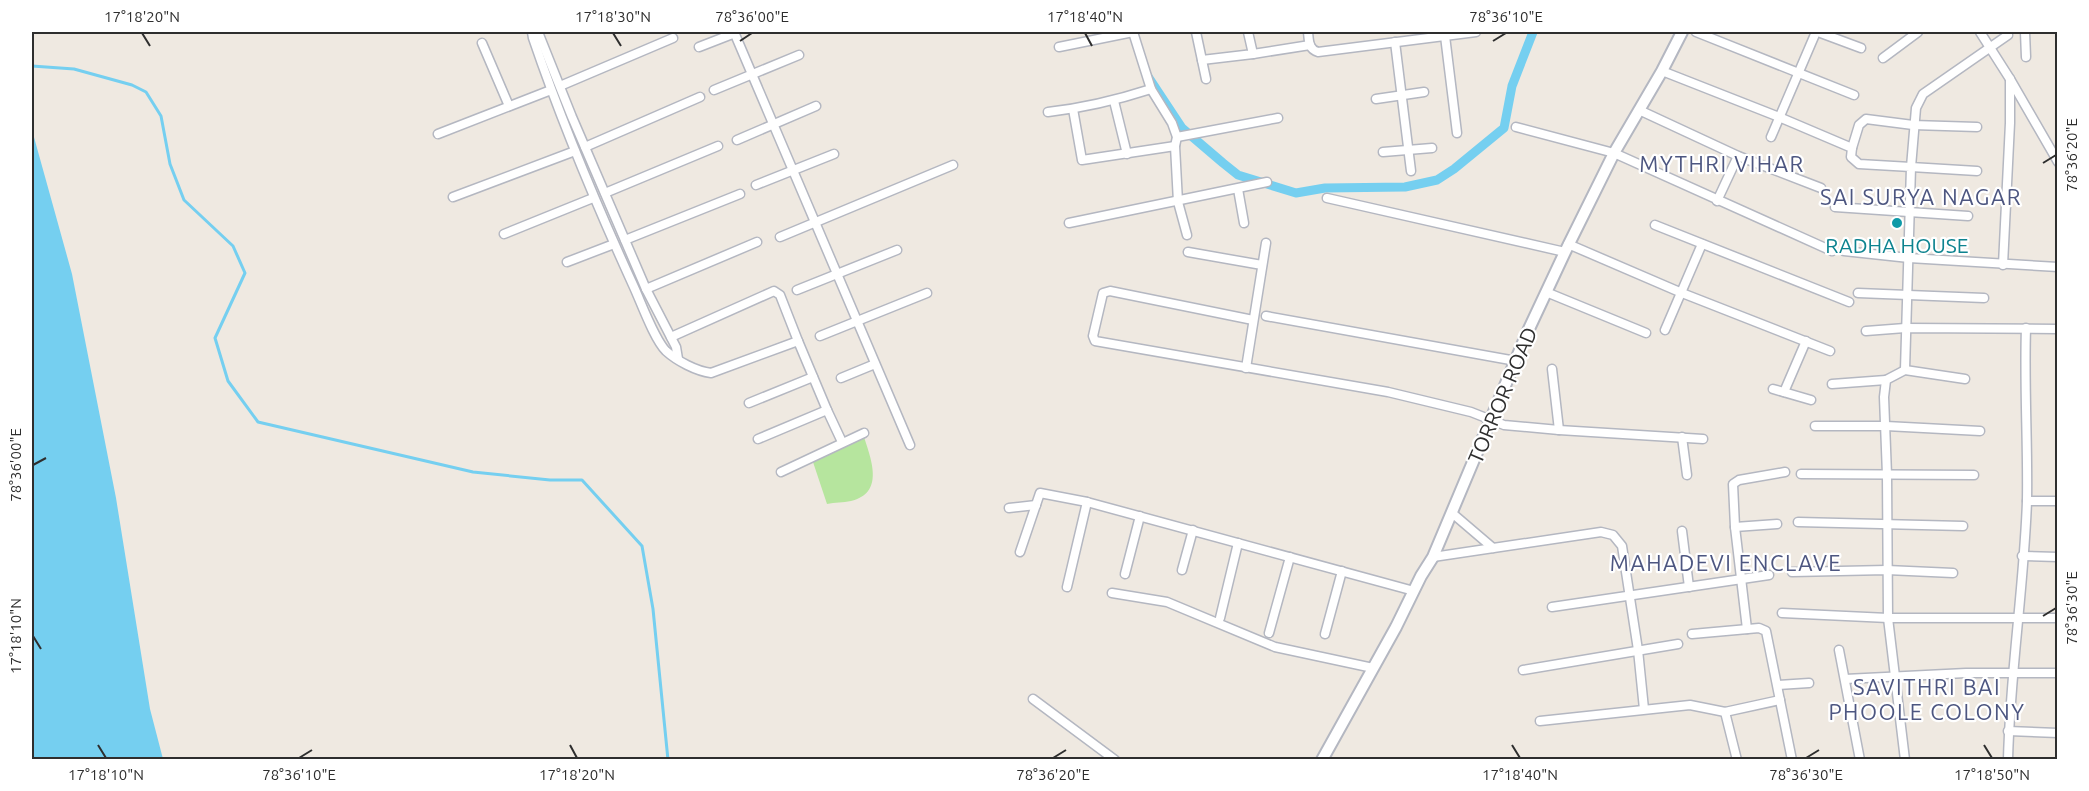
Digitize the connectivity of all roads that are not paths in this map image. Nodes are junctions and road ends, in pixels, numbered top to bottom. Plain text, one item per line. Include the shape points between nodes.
1 (532, 32) edge
2 (538, 32) edge
3 (735, 32) edge
4 (1133, 32) edge
5 (1196, 32) edge
6 (1248, 32) edge
7 (1308, 32) edge
8 (1476, 32) edge
9 (1682, 32) edge
10 (1696, 32) edge
11 (1817, 32) edge
12 (1918, 32) edge
13 (1980, 32) edge
14 (2025, 32) edge
15 (2008, 35) dead end
16 (1445, 36) junction
17 (673, 38) dead end
18 (1395, 42) junction
19 (482, 43) dead end
20 (1310, 45) junction
21 (699, 47) dead end
22 (1059, 47) dead end
23 (1990, 47) junction
24 (1861, 48) dead end
25 (1253, 54) junction
26 (799, 55) dead end
27 (2026, 57) dead end
28 (1883, 58) dead end
29 (1202, 60) junction
30 (1662, 71) junction
31 (1798, 73) junction
32 (752, 74) junction
33 (2010, 79) junction
34 (1206, 80) dead end
35 (560, 86) junction
36 (1151, 89) junction
37 (551, 90) junction
38 (714, 90) dead end
39 (1424, 92) dead end
40 (1854, 95) dead end
41 (1402, 96) junction
42 (700, 97) dead end
43 (1376, 99) dead end
44 (1114, 101) junction
45 (509, 106) junction
46 (816, 106) dead end
47 (1073, 109) junction
48 (1640, 110) junction
49 (1047, 112) dead end
50 (572, 117) junction
51 (1779, 117) junction
52 (1278, 118) dead end
53 (563, 120) junction
54 (774, 123) junction
55 (1913, 125) junction
56 (1516, 127) dead end
57 (1977, 127) dead end
58 (1457, 133) dead end
59 (438, 134) dead end
60 (1771, 136) dead end
61 (737, 140) dead end
62 (1176, 142) junction
63 (718, 146) dead end
64 (585, 147) junction
65 (1432, 148) dead end
66 (1852, 148) junction
67 (1408, 149) junction
68 (575, 151) junction
69 (1383, 152) dead end
70 (1614, 153) junction
71 (834, 154) dead end
72 (1127, 154) junction
73 (1738, 156) junction
74 (2058, 162) edge
75 (953, 165) dead end
76 (1911, 167) junction
77 (794, 170) junction
78 (1411, 171) dead end
79 (1977, 171) dead end
80 (1267, 182) dead end
81 (756, 184) dead end
82 (1821, 188) dead end
83 (1238, 189) junction
84 (605, 193) junction
85 (740, 194) dead end
86 (453, 197) dead end
87 (593, 198) junction
88 (1327, 198) dead end
89 (1717, 201) junction
90 (1178, 202) junction
91 (1835, 207) dead end
92 (1909, 212) junction
93 (1968, 216) dead end
94 (616, 218) junction
95 (816, 222) junction
96 (605, 223) junction
97 (1069, 223) dead end
98 (1244, 223) dead end
99 (1655, 225) dead end
100 (504, 234) dead end
101 (1187, 235) dead end
102 (780, 237) dead end
103 (625, 240) junction
104 (757, 242) dead end
105 (1266, 243) dead end
106 (614, 244) junction
107 (1702, 244) junction
108 (1567, 248) junction
109 (897, 250) dead end
110 (1844, 250) dead end
111 (1832, 251) dead end
112 (1188, 252) dead end
113 (1909, 258) junction
114 (567, 262) dead end
115 (2003, 265) junction
116 (1262, 266) junction
117 (2058, 267) edge
118 (837, 274) junction
119 (646, 289) junction
120 (797, 290) dead end
121 (1546, 291) junction
122 (1682, 292) junction
123 (927, 293) dead end
124 (1858, 293) dead end
125 (1907, 294) junction
126 (1984, 298) dead end
127 (1849, 303) dead end
128 (659, 313) junction
129 (1266, 316) dead end
130 (648, 318) junction
131 (1253, 320) junction
132 (857, 321) junction
133 (1905, 328) junction
134 (2026, 328) junction
135 (2058, 328) edge
136 (1665, 330) dead end
137 (1866, 331) dead end
138 (1646, 333) dead end
139 (820, 336) dead end
140 (671, 337) junction
141 (798, 341) junction
142 (1806, 341) junction
143 (1830, 351) dead end
144 (678, 359) junction
145 (1516, 361) junction
146 (875, 364) junction
147 (1246, 368) junction
148 (1551, 369) dead end
149 (1905, 370) junction
150 (813, 377) junction
151 (841, 378) dead end
152 (1965, 379) dead end
153 (1886, 380) junction
154 (1832, 384) dead end
155 (1773, 389) dead end
156 (1784, 392) junction
157 (1811, 400) dead end
158 (749, 403) dead end
159 (827, 410) junction
160 (1492, 419) junction
161 (1815, 426) dead end
162 (1886, 426) junction
163 (1559, 430) junction
164 (1980, 431) dead end
165 (864, 433) dead end
166 (1682, 437) junction
167 (758, 439) dead end
168 (1702, 439) dead end
169 (842, 442) junction
170 (910, 445) dead end
171 (781, 472) dead end
172 (1785, 472) dead end
173 (1801, 474) dead end
174 (1687, 475) dead end
175 (1887, 475) junction
176 (1974, 475) dead end
177 (2027, 501) junction
178 (2058, 501) edge
179 (1087, 502) junction
180 (1036, 505) junction
181 (1009, 508) dead end
182 (1452, 513) junction
183 (1140, 516) junction
184 (1798, 522) dead end
185 (1887, 523) junction
186 (1777, 524) dead end
187 (1963, 526) dead end
188 (1735, 527) junction
189 (1192, 530) junction
190 (1682, 531) dead end
191 (1238, 543) junction
192 (1493, 548) junction
193 (1020, 552) dead end
194 (2022, 556) junction
195 (1290, 557) junction
196 (1433, 557) junction
197 (2058, 557) edge
198 (1182, 570) dead end
199 (1887, 570) junction
200 (1342, 571) junction
201 (1792, 572) dead end
202 (1953, 573) dead end
203 (1125, 574) dead end
204 (1769, 575) dead end
205 (1741, 578) junction
206 (1067, 587) dead end
207 (1689, 587) junction
208 (1414, 591) junction
209 (1112, 593) dead end
210 (1629, 595) junction
211 (1552, 607) dead end
212 (1782, 613) dead end
213 (2018, 617) junction
214 (1220, 618) dead end
215 (1888, 618) junction
216 (2058, 618) edge
217 (1748, 629) junction
218 (1269, 633) dead end
219 (1325, 634) dead end
220 (1692, 634) dead end
221 (1678, 644) dead end
222 (1638, 650) junction
223 (1839, 651) dead end
224 (1373, 668) junction
225 (1523, 670) dead end
226 (2012, 673) junction
227 (2058, 674) edge
228 (1893, 676) junction
229 (1845, 679) junction
230 (1809, 683) dead end
231 (1778, 685) junction
232 (1033, 699) dead end
233 (1780, 700) junction
234 (1644, 709) junction
235 (1725, 712) junction
236 (1540, 721) dead end
237 (2008, 731) junction
238 (2058, 733) edge
239 (1115, 759) edge
240 (1322, 759) edge
241 (1737, 759) edge
242 (1792, 759) edge
243 (1860, 759) edge
244 (1905, 759) edge
245 (2007, 759) edge

1 - 37 street
2 - 35 street
3 - 21 street
3 - 32 street
4 - 22 street
4 - 36 street
5 - 29 street
6 - 25 street
7 - 20 street
8 - 16 street
9 - 30 street, TORROR ROAD
10 - 31 street
11 - 24 street
11 - 31 street
12 - 28 street
13 - 23 street
14 - 27 street
15 - 23 street
16 - 18 street
16 - 58 street
17 - 35 street
18 - 20 street via 1318,52
18 - 41 street
19 - 45 street
20 - 25 street
23 - 33 street
23 - 55 street via 1923,94
25 - 29 street
26 - 32 street
29 - 34 street
30 - 48 street, TORROR ROAD
30 - 51 street
31 - 40 street
31 - 51 street
32 - 38 street
32 - 54 street
33 - 74 street
33 - 115 street
35 - 50 street
36 - 44 street
36 - 62 street via 1172,123
37 - 45 street
37 - 53 street
39 - 41 street
41 - 43 street
41 - 67 street
42 - 64 street
44 - 47 street
44 - 72 street
45 - 59 street
46 - 54 street
47 - 49 street
47 - 72 street via 1082,160
48 - 70 street, TORROR ROAD
48 - 73 street
50 - 53 street
50 - 64 street
51 - 60 street
51 - 66 street
52 - 62 street
53 - 68 street
54 - 61 street
54 - 77 street
55 - 57 street
55 - 66 street via 1866,119 1859,125
55 - 76 street
56 - 70 street
62 - 72 street
62 - 90 street
63 - 84 street
64 - 84 street
65 - 67 street
66 - 76 street via 1851,157 1859,164
67 - 69 street
67 - 78 street
68 - 86 street
68 - 87 street
70 - 89 street
70 - 108 street, TORROR ROAD
71 - 77 street
73 - 82 street
73 - 89 street
75 - 95 street
76 - 79 street
76 - 92 street
77 - 81 street
77 - 95 street
80 - 83 street
83 - 90 street
83 - 98 street
84 - 94 street
85 - 103 street
87 - 96 street
87 - 100 street
88 - 108 street
89 - 111 street
90 - 97 street
90 - 101 street
91 - 92 street
92 - 93 street
92 - 113 street
94 - 96 street
94 - 103 street
95 - 102 street
95 - 118 street
96 - 106 street
99 - 107 street
103 - 119 street
104 - 119 street
105 - 116 street
106 - 114 street
106 - 130 street
107 - 122 street
107 - 127 street
108 - 121 street, TORROR ROAD
108 - 122 street
109 - 118 street
110 - 113 street
112 - 116 street
113 - 115 street
113 - 125 street
115 - 117 street
116 - 131 street
118 - 120 street
118 - 132 street
119 - 128 street
121 - 138 street
121 - 145 street, TORROR ROAD
122 - 136 street
122 - 142 street
123 - 132 street
124 - 125 street
125 - 126 street
125 - 133 street
128 - 130 street
128 - 140 street
129 - 145 street
130 - 144 street via 665,350
131 - 147 street
131 - 147 street via 1110,291 1103,293 1093,330 1095,341
132 - 139 street
132 - 146 street
133 - 134 street
133 - 137 street
133 - 149 street
134 - 135 street
134 - 177 street
140 - 141 street via 774,291 780,295
140 - 144 street
141 - 144 street via 711,373
141 - 150 street
142 - 143 street
142 - 156 street
145 - 160 street, TORROR ROAD
146 - 151 street
146 - 170 street
147 - 160 street via 1388,392
148 - 163 street
149 - 152 street
149 - 153 street
150 - 158 street
150 - 159 street
153 - 154 street
153 - 162 street
155 - 156 street
156 - 157 street
159 - 167 street
159 - 169 street
160 - 163 street via 1504,425
160 - 182 street, TORROR ROAD
161 - 162 street
162 - 164 street
162 - 175 street
163 - 166 street
165 - 169 street
166 - 168 street
166 - 174 street
169 - 171 street
172 - 188 street via 1736,481
173 - 175 street
175 - 176 street
175 - 185 street
177 - 178 street
177 - 194 street
179 - 180 street via 1040,493
179 - 183 street
179 - 206 street
180 - 181 street
180 - 193 street
182 - 192 street
182 - 196 street, TORROR ROAD
183 - 189 street
183 - 203 street
184 - 185 street
185 - 187 street
185 - 199 street
186 - 188 street
188 - 205 street
189 - 191 street
189 - 198 street
190 - 207 street
191 - 195 street
191 - 214 street
192 - 196 street
192 - 210 street via 1606,533 1622,546
194 - 197 street
194 - 213 street
195 - 200 street
195 - 218 street
196 - 208 street, TORROR ROAD
199 - 201 street
199 - 202 street
199 - 215 street
200 - 208 street
200 - 219 street
204 - 205 street
205 - 207 street
205 - 217 street
207 - 210 street
208 - 224 street, TORROR ROAD
209 - 224 street via 1167,602 1275,647
210 - 211 street
210 - 222 street
212 - 215 street
213 - 215 street
213 - 216 street
213 - 226 street
215 - 228 street
217 - 220 street
217 - 231 street via 1766,631
221 - 222 street
222 - 225 street
222 - 234 street
223 - 229 street
224 - 240 street, TORROR ROAD
226 - 227 street
226 - 228 street
226 - 237 street
228 - 229 street
228 - 244 street
229 - 243 street
230 - 231 street
231 - 233 street
232 - 239 street
233 - 235 street
233 - 242 street
234 - 235 street via 1690,705
234 - 236 street
235 - 241 street
237 - 238 street
237 - 245 street

